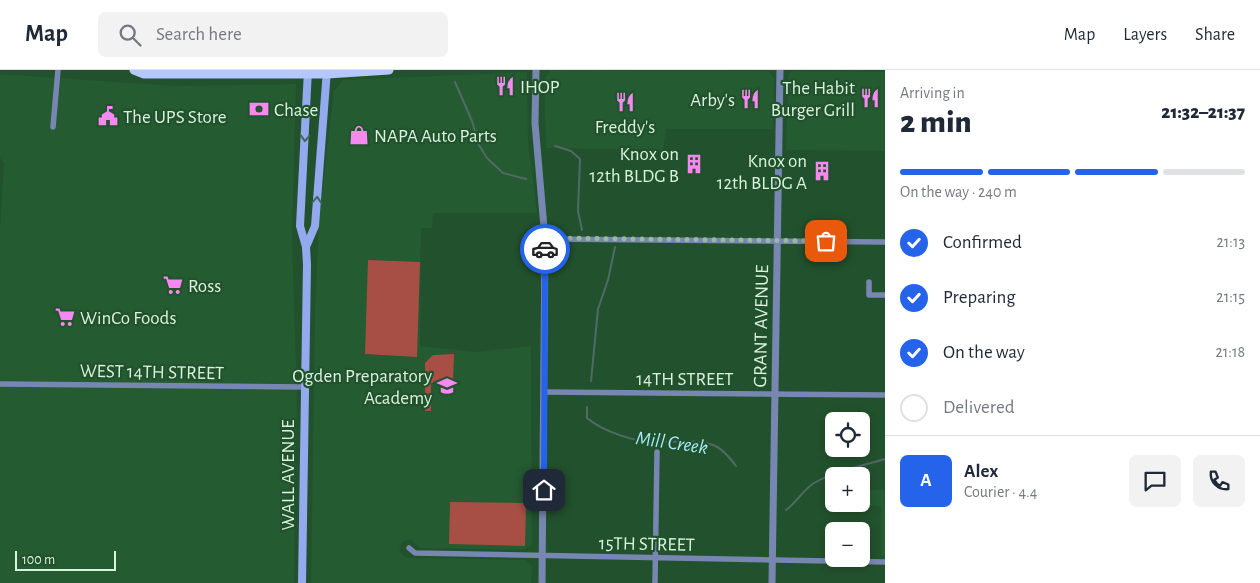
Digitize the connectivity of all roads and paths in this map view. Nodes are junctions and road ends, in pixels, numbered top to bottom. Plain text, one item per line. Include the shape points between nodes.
1 (58, 70) edge
2 (134, 70) edge
3 (389, 70) edge
4 (536, 70) edge
5 (780, 70) edge
6 (308, 72) edge
7 (327, 72) edge
8 (53, 127) dead end
9 (545, 238) junction
10 (779, 240) junction
11 (885, 242) edge
12 (306, 247) junction
13 (869, 282) dead end
14 (885, 295) edge
15 (0, 384) edge
16 (304, 387) junction
17 (544, 392) junction
18 (775, 393) junction
19 (885, 395) edge
20 (657, 452) dead end
21 (410, 548) dead end
22 (543, 556) junction
23 (655, 558) junction
24 (772, 559) junction
25 (885, 562) edge
26 (302, 583) edge
27 (542, 583) edge
28 (655, 583) edge
29 (772, 583) edge

1 - 8 street
2 - 6 main road via 144,74
3 - 7 main road
4 - 9 street via 535,123
5 - 10 street, GRANT AVENUE
6 - 7 main road
6 -> 12 main road, WALL AVENUE via 300,226
12 -> 7 main road, WALL AVENUE via 315,226
9 - 10 street
9 - 17 street
10 - 11 street
10 - 18 street, GRANT AVENUE
12 - 16 main road, WALL AVENUE
13 - 14 street via 869,295
15 - 16 street, WEST 14TH STREET
16 - 26 main road, WALL AVENUE
17 - 18 street, 14TH STREET
17 - 22 street
18 - 19 street, 14TH STREET
18 - 24 street, GRANT AVENUE
20 - 23 street
21 - 22 street, 15TH STREET via 415,553
22 - 23 street, 15TH STREET
22 - 27 street
23 - 24 street, 15TH STREET
23 - 28 street
24 - 25 street, 15TH STREET
24 - 29 street, GRANT AVENUE

